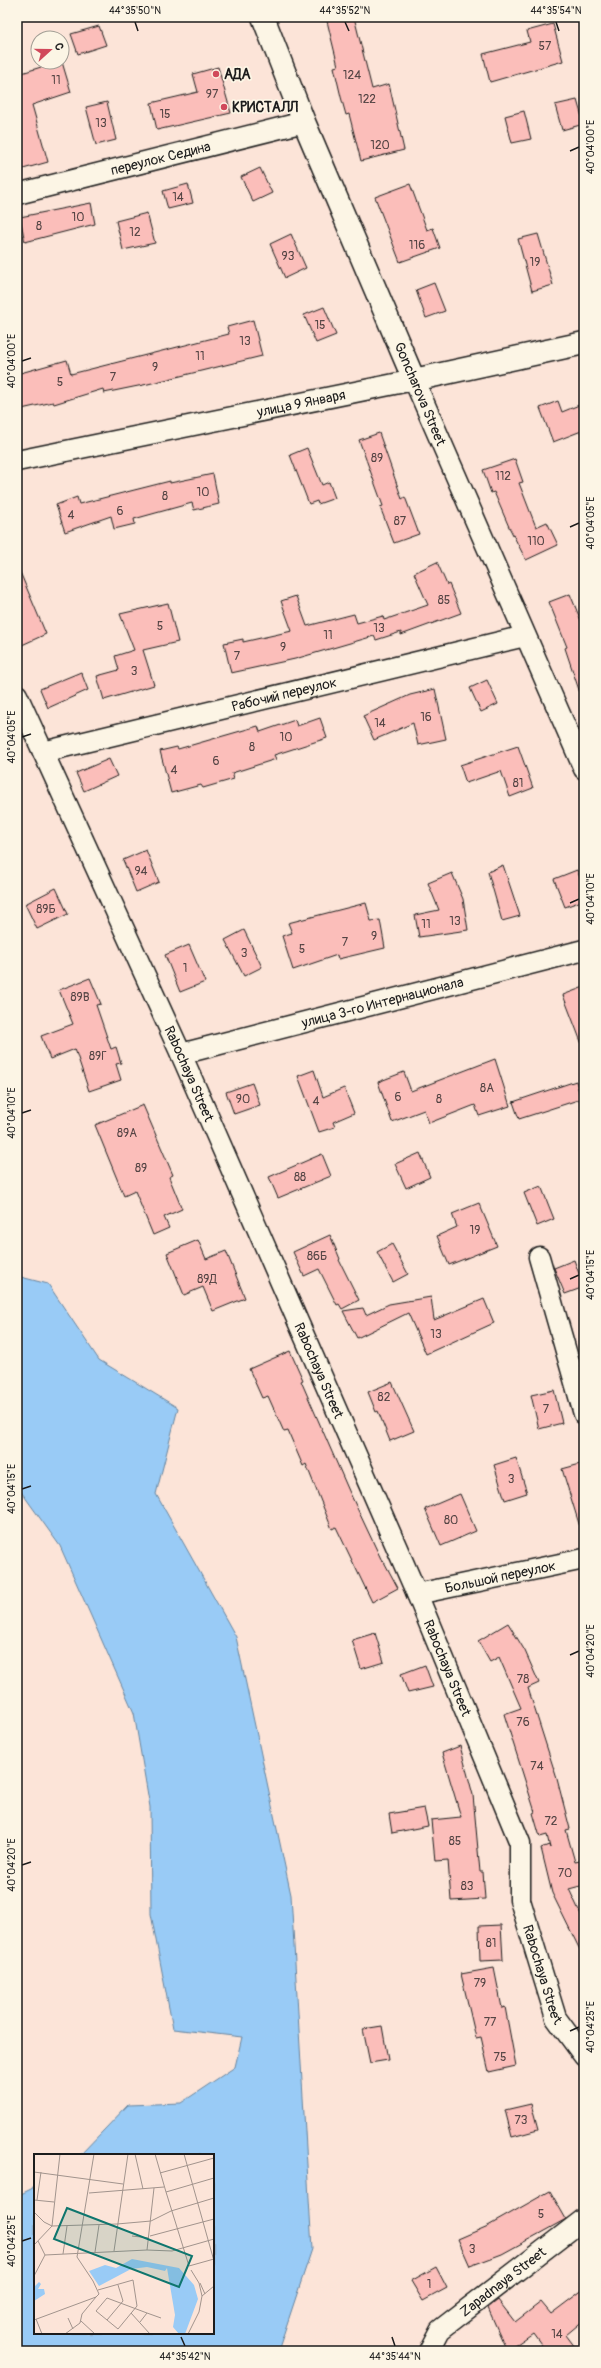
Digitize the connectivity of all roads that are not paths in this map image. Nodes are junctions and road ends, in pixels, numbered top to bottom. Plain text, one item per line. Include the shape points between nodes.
1 (263, 17) edge
2 (304, 122) junction
3 (17, 194) edge
4 (584, 343) edge
5 (414, 380) junction
6 (17, 461) edge
7 (525, 636) junction
8 (17, 694) edge
9 (43, 752) junction
10 (584, 769) edge
11 (584, 950) edge
12 (181, 1054) junction
13 (539, 1257) dead end
14 (584, 1414) edge
15 (584, 1560) edge
16 (417, 1594) junction
17 (584, 2056) edge
18 (584, 2219) edge
19 (429, 2351) edge

1 - 2 street, Goncharova Street
2 - 3 street, переулок Седина
2 - 5 street, Goncharova Street
4 - 5 street, улица 9 Января
5 - 6 street, улица 9 Января
5 - 7 street, Goncharova Street
7 - 9 street, Рабочий переулок
7 - 10 street, Goncharova Street
8 - 9 street, Rabochaya Street
9 - 12 street, Rabochaya Street
11 - 12 street, улица 3-го Интернационала
12 - 16 street, Rabochaya Street
13 - 14 street
15 - 16 street, Большой переулок
16 - 17 street, Rabochaya Street via 520,1844 520,1900 556,2018
18 - 19 street, Zapadnaya Street via 440,2330

